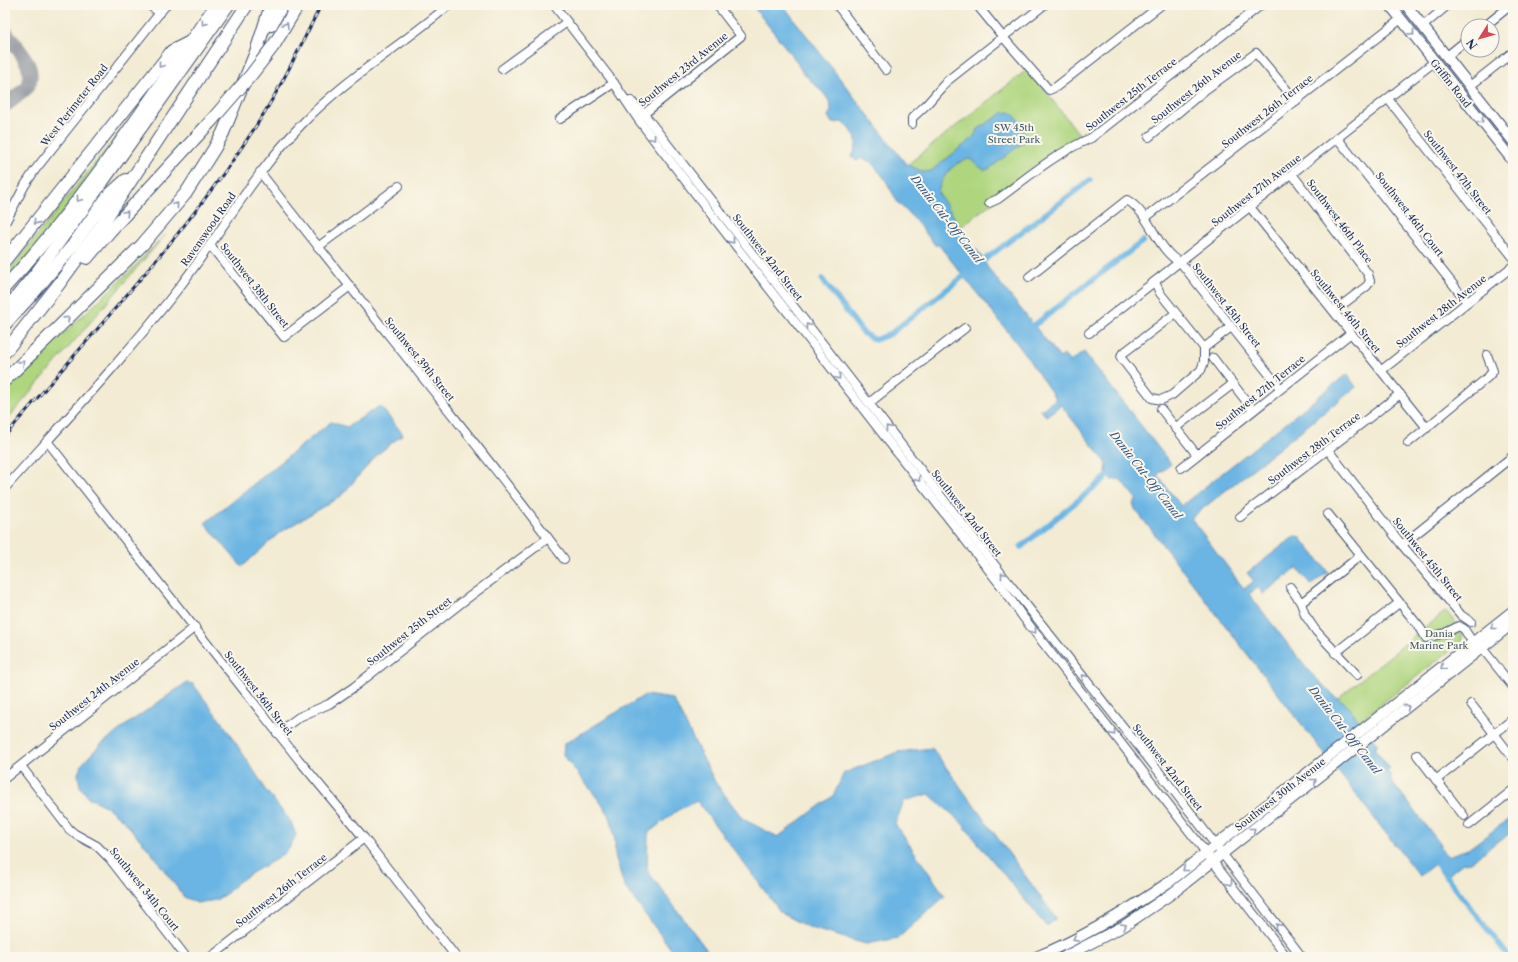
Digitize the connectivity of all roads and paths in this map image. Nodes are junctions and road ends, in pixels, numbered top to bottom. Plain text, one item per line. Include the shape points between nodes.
1 (149, 5) edge
2 (166, 5) edge
3 (216, 5) edge
4 (228, 5) edge
5 (242, 5) edge
6 (247, 5) edge
7 (271, 5) edge
8 (282, 5) edge
9 (298, 5) edge
10 (448, 5) edge
11 (554, 5) edge
12 (717, 5) edge
13 (977, 5) edge
14 (1044, 5) edge
15 (1161, 5) edge
16 (1262, 5) edge
17 (1390, 5) edge
18 (1406, 5) edge
19 (1448, 5) edge
20 (1511, 5) edge
21 (842, 6) edge
22 (160, 13) junction
23 (1495, 18) edge
24 (1401, 19) junction
25 (567, 22) junction
26 (1423, 26) junction
27 (1003, 37) junction
28 (191, 42) junction
29 (1460, 45) edge
30 (1422, 46) junction
31 (256, 52) junction
32 (1513, 52) edge
33 (1447, 56) junction
34 (1434, 62) junction
35 (502, 69) dead end
36 (886, 70) dead end
37 (1458, 71) junction
38 (614, 83) junction
39 (1470, 86) junction
40 (1388, 99) junction
41 (1296, 101) junction
42 (641, 116) junction
43 (560, 119) dead end
44 (912, 124) dead end
45 (1149, 137) dead end
46 (1338, 139) junction
47 (1513, 141) edge
48 (1512, 156) edge
49 (260, 172) junction
50 (1292, 174) junction
51 (126, 180) junction
52 (399, 186) dead end
53 (989, 203) dead end
54 (1250, 207) junction
55 (83, 209) junction
56 (1145, 218) junction
57 (5, 223) edge
58 (210, 245) junction
59 (318, 248) junction
60 (1513, 258) edge
61 (5, 260) edge
62 (1180, 262) junction
63 (1513, 266) edge
64 (1029, 277) dead end
65 (1155, 282) junction
66 (350, 286) junction
67 (5, 288) edge
68 (773, 293) junction
69 (5, 298) edge
70 (788, 300) junction
71 (1467, 302) junction
72 (5, 311) edge
73 (1334, 311) junction
74 (1176, 313) junction
75 (35, 315) junction
76 (5, 324) edge
77 (1231, 327) junction
78 (965, 328) dead end
79 (1089, 333) dead end
80 (1351, 333) junction
81 (5, 340) edge
82 (1204, 348) junction
83 (5, 352) edge
84 (1487, 355) dead end
85 (1213, 358) dead end
86 (1382, 370) junction
87 (5, 380) edge
88 (1233, 384) junction
89 (1280, 388) junction
90 (1400, 394) junction
91 (868, 403) junction
92 (1161, 409) dead end
93 (1253, 410) junction
94 (1176, 428) junction
95 (1428, 428) junction
96 (47, 441) junction
97 (890, 443) junction
98 (1408, 443) dead end
99 (1328, 450) junction
100 (907, 452) junction
101 (1197, 455) junction
102 (1513, 456) edge
103 (1181, 468) dead end
104 (5, 488) edge
105 (1328, 514) dead end
106 (1240, 517) dead end
107 (548, 538) junction
108 (1402, 545) junction
109 (1361, 556) junction
110 (564, 559) dead end
111 (1290, 587) dead end
112 (1301, 603) junction
113 (1399, 603) junction
114 (1513, 612) edge
115 (1471, 622) dead end
116 (1513, 623) edge
117 (195, 627) junction
118 (1478, 645) junction
119 (1335, 653) junction
120 (1357, 675) dead end
121 (1513, 687) edge
122 (1471, 704) dead end
123 (1513, 719) edge
124 (1373, 727) junction
125 (277, 733) junction
126 (1494, 734) junction
127 (1417, 755) dead end
128 (1513, 758) edge
129 (21, 766) junction
130 (5, 778) edge
131 (1436, 780) junction
132 (1513, 790) edge
133 (1464, 816) dead end
134 (1469, 825) dead end
135 (364, 838) junction
136 (1215, 845) junction
137 (1206, 852) junction
138 (1222, 854) junction
139 (1213, 861) junction
140 (186, 957) edge
141 (211, 957) edge
142 (456, 957) edge
143 (1036, 957) edge
144 (1064, 957) edge
145 (1287, 957) edge
146 (1302, 957) edge

1 - 22 street
2 - 22 street, West Perimeter Road
3 -> 28 highway
4 - 55 highway
5 - 51 highway
6 - 75 highway via 99,229
7 - 31 highway
8 - 31 highway
75 -> 9 highway, bridge via 252,75
10 - 49 street, Ravenswood Road via 332,96 276,151
11 - 25 street, Southwest 42nd Street
12 - 42 street, Southwest 23rd Avenue via 740,36
13 - 27 street
14 - 27 street
15 - 27 street via 1049,90
16 - 53 street, Southwest 25th Terrace via 1091,138 1048,161
17 - 24 main road, Griffin Road
18 - 26 main road, Griffin Road
19 - 26 street
20 - 23 street
21 - 36 street
22 - 57 street, West Perimeter Road via 35,170
24 -> 30 main road, Griffin Road
24 - 41 street, Southwest 26th Terrace
25 - 35 street
25 - 38 street, Southwest 42nd Street
26 - 33 main road, Griffin Road
27 - 44 street via 941,86 912,118
28 -> 61 highway via 172,51
28 -> 67 highway via 84,192
29 - 33 street
30 - 33 main road
30 - 34 main road, Griffin Road
87 -> 31 highway via 142,245 186,193 223,133
32 - 39 street
33 - 37 main road, Griffin Road
34 - 37 main road
34 - 40 street, Southwest 27th Avenue
34 -> 48 main road, Griffin Road
37 - 39 main road, Griffin Road
38 - 42 street, Southwest 42nd Street
38 - 43 street
39 - 47 main road, Griffin Road
40 - 46 street, Southwest 27th Avenue
40 - 60 street, Southwest 47th Street
41 - 45 street, Southwest 26th Avenue via 1256,53 1205,90
41 - 56 street, Southwest 26th Terrace
42 -> 68 street, Southwest 42nd Street
42 - 70 street, Southwest 42nd Street
46 - 50 street, Southwest 27th Avenue
46 - 71 street, Southwest 46th Court
49 - 58 street, Ravenswood Road
49 - 59 street, Southwest 39th Street
50 - 54 street, Southwest 27th Avenue
50 - 73 street, Southwest 46th Place via 1368,274 1370,281 1367,286
51 - 76 highway via 108,196 73,245
51 - 81 highway via 57,278
52 - 59 street
54 - 62 street, Southwest 27th Avenue
54 - 73 street, Southwest 46th Street
55 - 69 highway
55 - 72 highway
56 - 62 street, Southwest 45th Street via 1172,258
56 - 64 street, Southwest 45th Street via 1127,200
58 - 66 street, Southwest 38th Street via 284,337
58 - 96 street, Ravenswood Road via 138,338
59 - 66 street, Southwest 39th Street
62 - 65 street, Southwest 27th Avenue
62 - 77 street, Southwest 45th Street
63 - 71 street, Southwest 28th Avenue
65 - 74 street via 1160,293
65 - 79 street, Southwest 27th Avenue
66 - 107 street, Southwest 39th Street via 483,452
68 - 70 street
68 -> 97 street, Southwest 42nd Street
91 -> 70 street, Southwest 42nd Street
71 - 86 street, Southwest 28th Avenue
73 - 80 street, Southwest 46th Street
74 - 82 street
74 - 82 street via 1122,354 1121,358 1152,398 1161,400 1172,395 1201,370
75 - 83 highway
77 - 82 street
77 - 89 street, Southwest 45th Street
78 - 91 street
80 - 86 street, Southwest 46th Street
80 - 89 street, Southwest 27th Terrace
84 - 95 street via 1493,370 1488,377
85 - 88 street
86 - 90 street, Southwest 46th Street
88 - 93 street
88 - 94 street
89 - 93 street, Southwest 27th Terrace
90 - 95 street, Southwest 46th Street
90 - 99 street, Southwest 28th Terrace
100 -> 91 street, Southwest 42nd Street
92 - 94 street
93 - 101 street, Southwest 27th Terrace
94 - 101 street
95 - 98 street
96 - 104 street, Ravenswood Road
96 - 117 street, Southwest 36th Street
97 - 100 street
97 -> 137 street, Southwest 42nd Street
99 - 106 street, Southwest 28th Terrace
99 - 108 street, Southwest 45th Street
136 -> 100 street, Southwest 42nd Street
101 - 103 street, Southwest 27th Terrace
102 - 108 street
105 - 109 street
107 - 110 street, Southwest 39th Street
107 - 125 street, Southwest 25th Street via 329,704 299,717
108 - 115 street, Southwest 45th Street via 1460,616
109 - 112 street
109 - 113 street
111 - 112 street
112 - 119 street via 1316,631
113 - 118 street via 1426,638 1459,626
113 - 119 street
114 -> 118 main road, Southwest 30th Avenue
116 - 118 main road, Southwest 30th Avenue
117 - 125 street, Southwest 36th Street
117 - 129 street, Southwest 24th Avenue
118 - 121 street
118 - 124 main road, Southwest 30th Avenue
119 - 120 street
122 - 126 street
123 - 126 street
124 - 136 main road, Southwest 30th Avenue via 1325,758
138 -> 124 main road, Southwest 30th Avenue via 1332,766
125 - 135 street, Southwest 36th Street
126 - 128 street
126 - 131 street
127 - 131 street
129 - 130 street, Southwest 24th Avenue
129 - 140 street, Southwest 34th Court via 69,828 97,846 110,859
131 - 133 street
132 - 134 street
135 - 141 street, Southwest 26th Terrace
135 - 142 street, Southwest 36th Street
136 - 137 main road, Southwest 30th Avenue
136 - 138 street, Southwest 42nd Street
137 - 139 street, Southwest 42nd Street
137 -> 143 main road, Southwest 30th Avenue via 1169,882 1132,907 1093,930
138 - 139 main road, Southwest 30th Avenue
146 -> 138 street, Southwest 42nd Street
144 -> 139 main road, Southwest 30th Avenue via 1141,915
139 -> 145 street, Southwest 42nd Street

